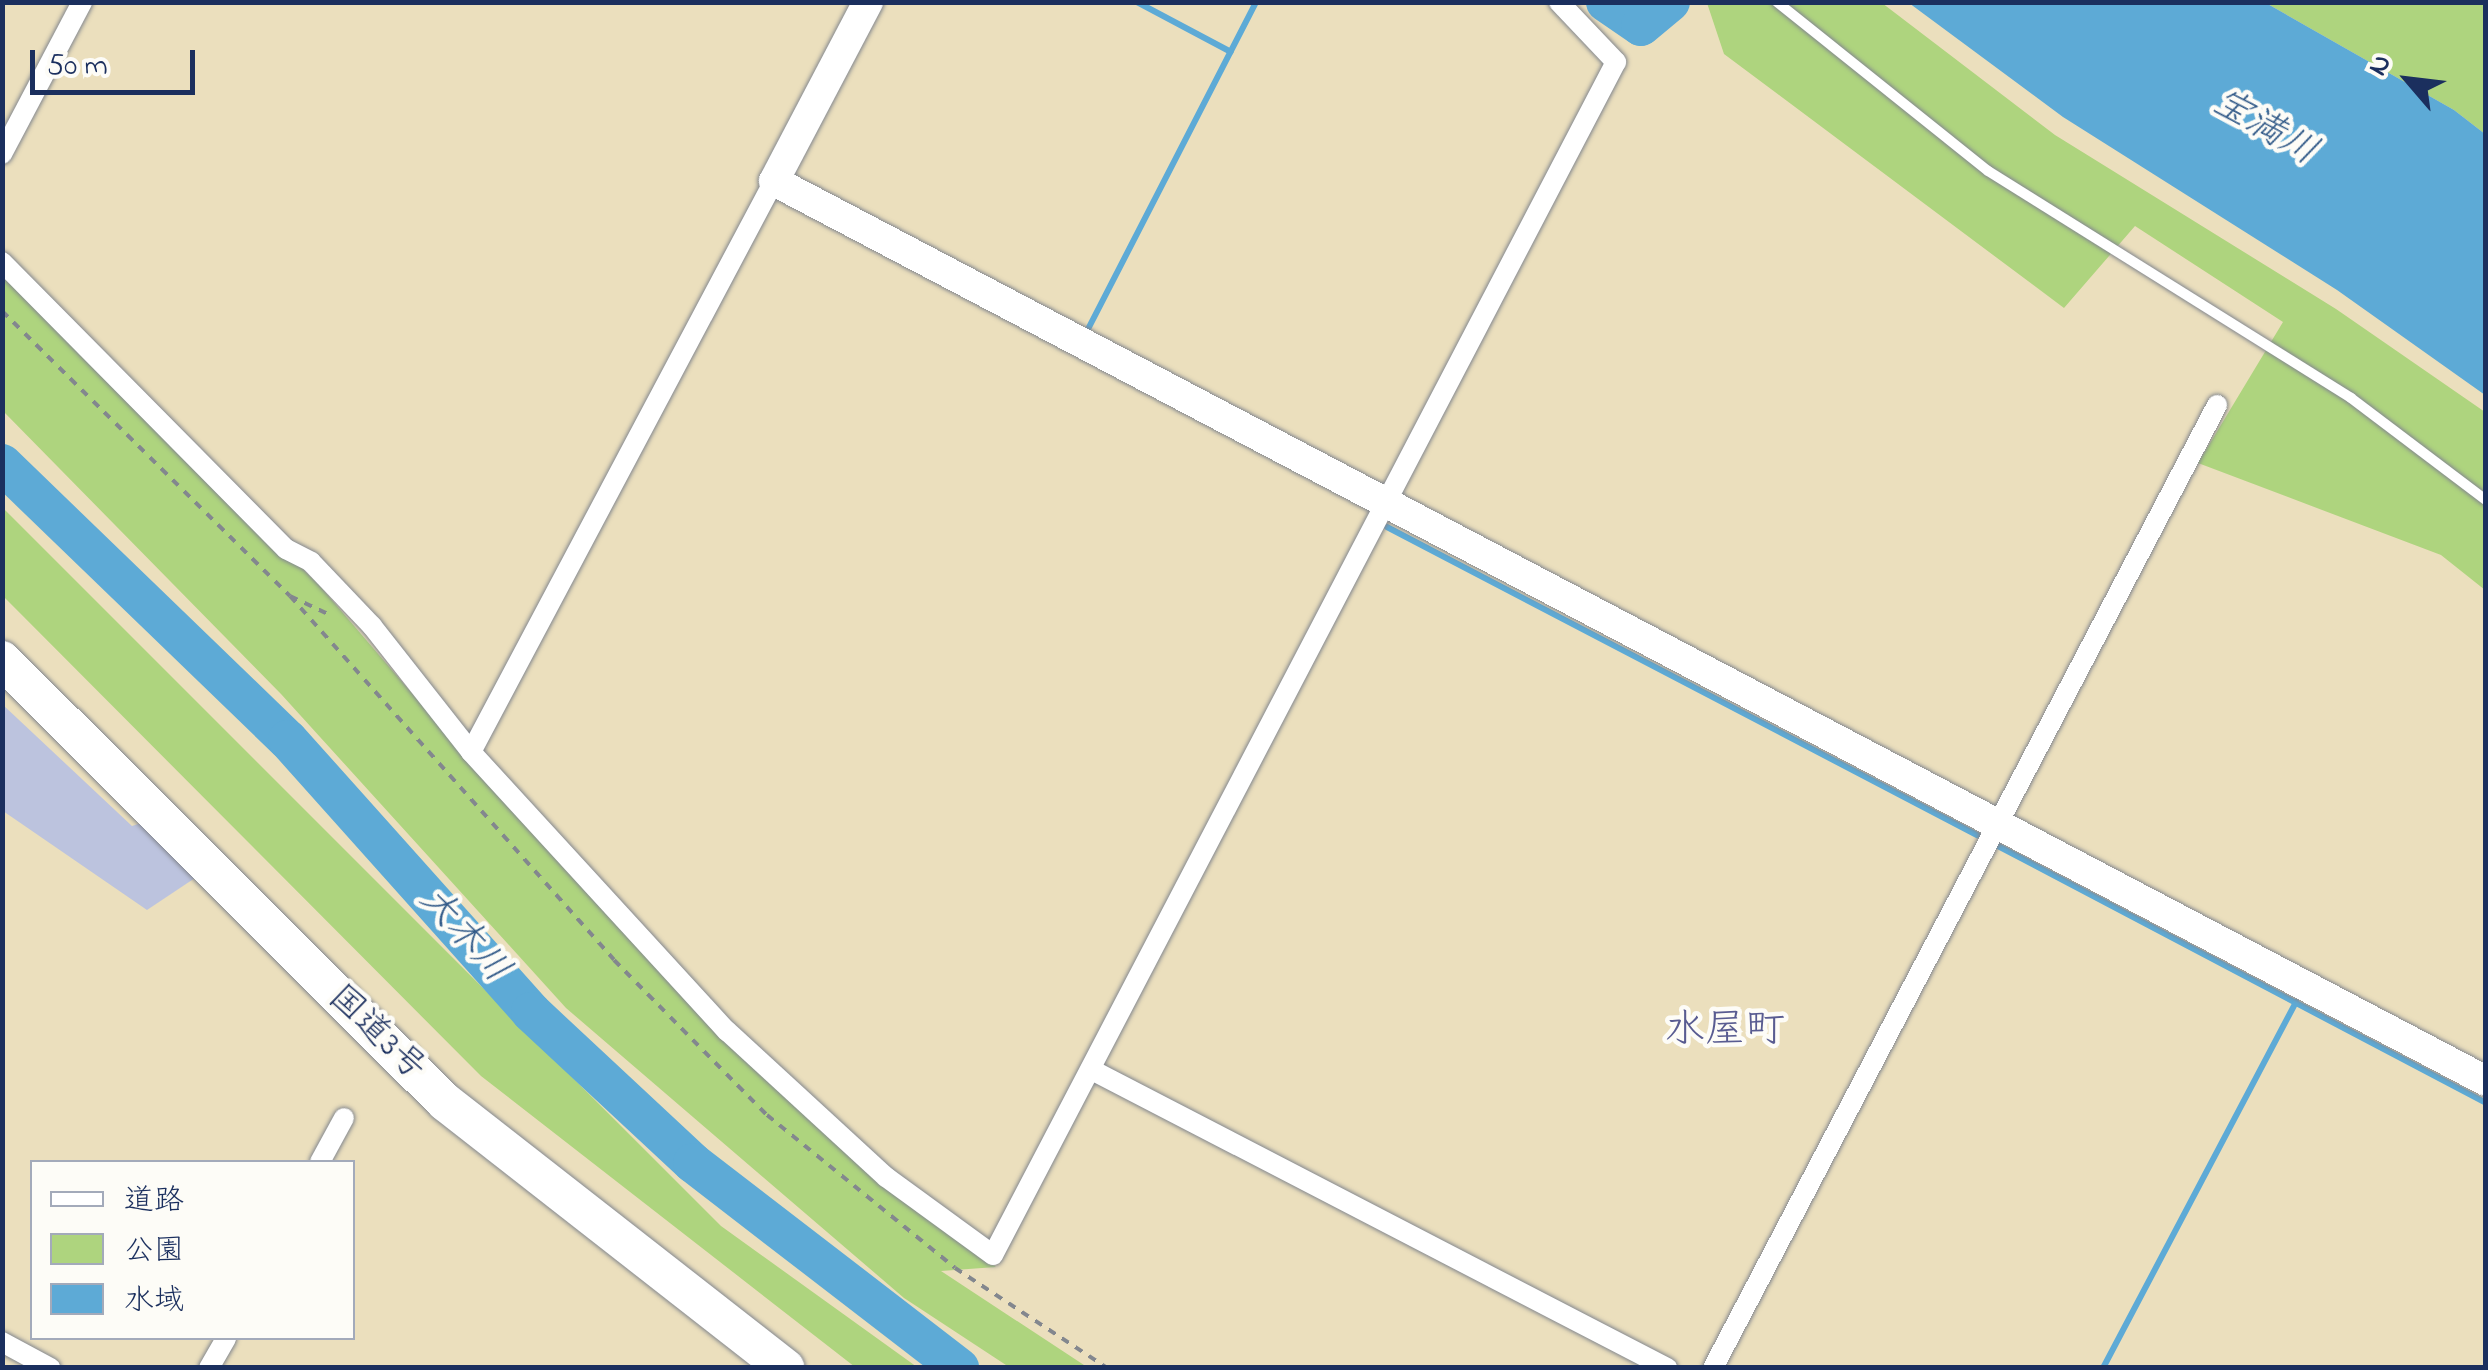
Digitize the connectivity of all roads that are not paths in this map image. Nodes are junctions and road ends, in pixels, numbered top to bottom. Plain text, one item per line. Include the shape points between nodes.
1 (82, 2) edge
2 (868, 2) edge
3 (1559, 2) edge
4 (1777, 2) edge
5 (2, 154) edge
6 (774, 182) junction
7 (2, 262) edge
8 (2217, 405) dead end
9 (2486, 500) edge
10 (1385, 503) junction
11 (2, 660) edge
12 (471, 752) junction
13 (1995, 822) junction
14 (1092, 1070) junction
15 (2486, 1081) edge
16 (344, 1118) dead end
17 (321, 1160) edge
18 (225, 1340) edge
19 (2, 1342) edge
20 (50, 1368) edge
21 (210, 1368) edge
22 (786, 1368) edge
23 (1667, 1368) edge
24 (1713, 1368) edge

1 - 5 street
2 - 6 street
3 - 10 street via 1616,62
4 - 9 lane via 1988,171 2351,398
6 - 10 street
6 - 12 street
7 - 12 street via 286,548 311,562 372,626
8 - 13 street
10 - 13 street
10 - 14 street
11 - 22 highway, 国道3号 via 445,1102
12 - 14 street via 726,1031 886,1177 993,1255
13 - 15 street
13 - 24 street
14 - 23 street
16 - 17 street
18 - 21 street
19 - 20 street

